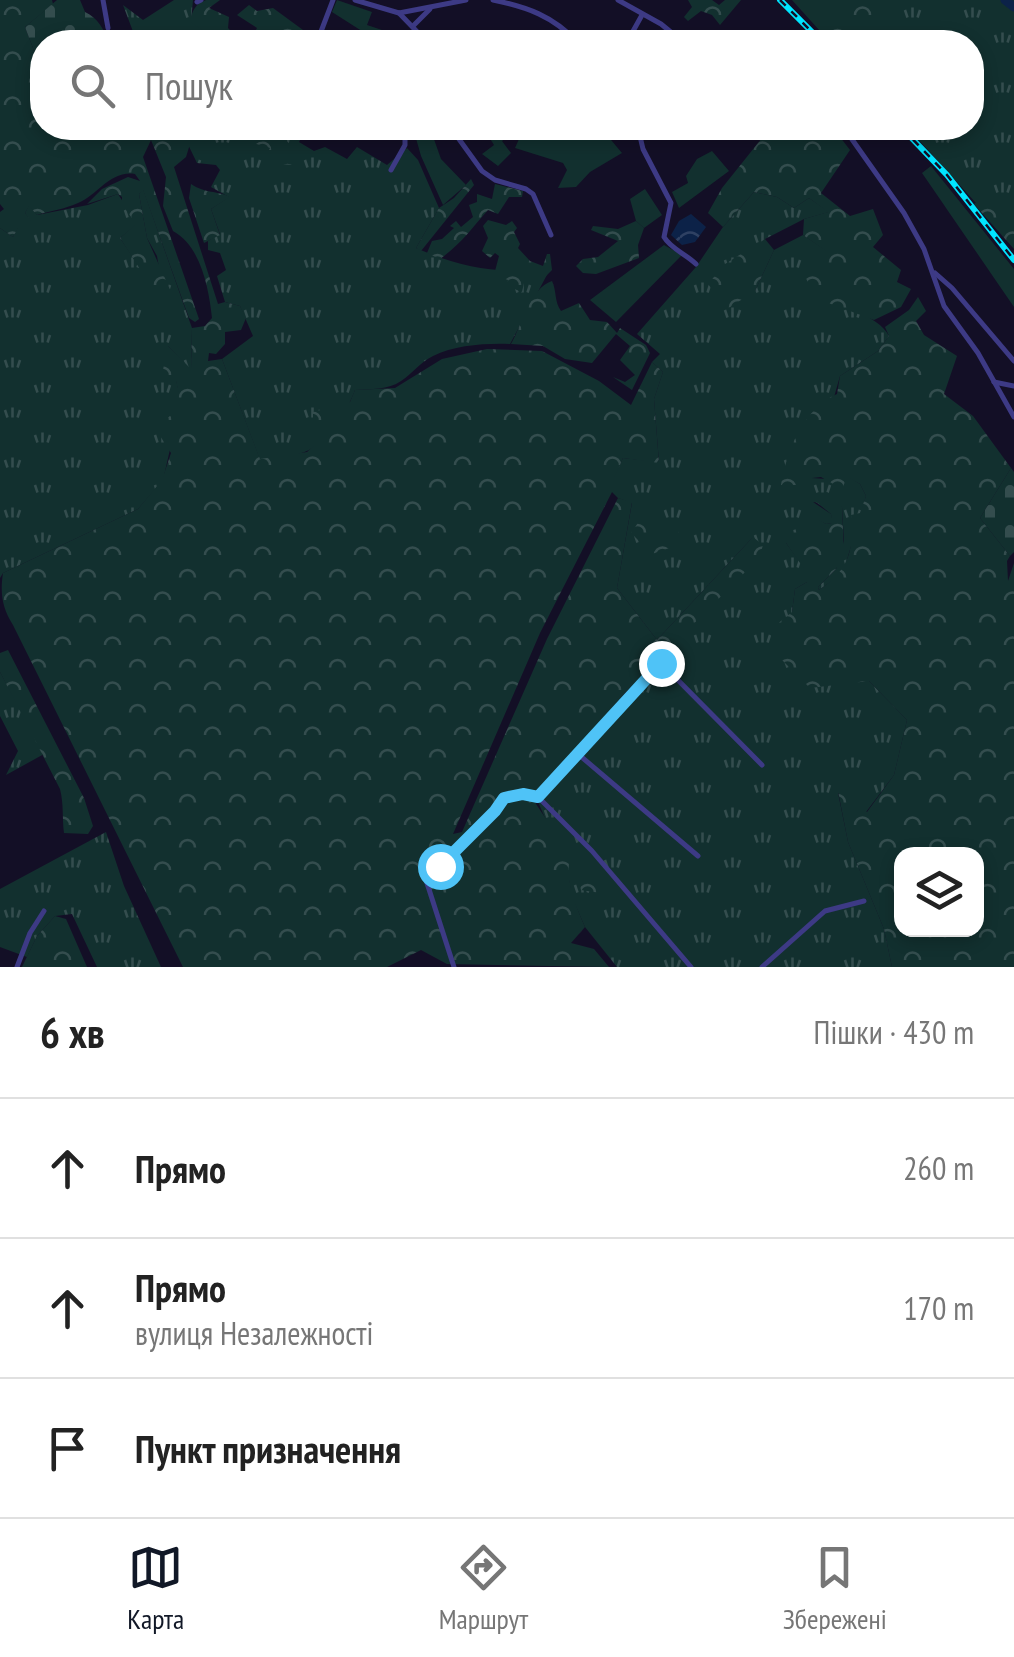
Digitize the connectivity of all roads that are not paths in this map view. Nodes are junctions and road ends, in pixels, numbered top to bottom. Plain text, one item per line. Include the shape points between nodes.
1 (103, 0) edge
2 (333, 0) edge
3 (355, 0) edge
4 (466, 0) edge
5 (492, 0) edge
6 (618, 0) edge
7 (430, 9) junction
8 (399, 13) junction
9 (643, 14) junction
10 (414, 25) junction
11 (108, 28) dead end
12 (321, 30) edge
13 (417, 30) edge
14 (564, 30) edge
15 (633, 30) edge
16 (666, 30) edge
17 (405, 140) edge
18 (460, 140) edge
19 (641, 140) edge
20 (852, 140) edge
21 (391, 170) dead end
22 (551, 235) dead end
23 (696, 264) dead end
24 (933, 270) junction
25 (1014, 361) edge
26 (994, 382) junction
27 (1014, 386) edge
28 (1014, 418) edge
29 (578, 754) junction
30 (762, 765) dead end
31 (538, 797) junction
32 (698, 856) dead end
33 (864, 901) dead end
34 (44, 911) dead end
35 (453, 963) edge
36 (16, 967) edge
37 (690, 967) edge
38 (762, 967) edge

1 - 11 street
2 - 12 street
3 - 8 street
4 - 7 street
5 - 14 street via 522,6
6 - 9 street
7 - 8 street
7 - 10 street
8 - 10 street
9 - 15 street
9 - 16 street
10 - 13 street
17 - 21 street
18 - 22 street via 494,180 533,194
19 - 23 street via 671,203 664,238
20 - 24 street
24 - 25 street
24 - 26 street via 944,306
26 - 27 street
26 - 28 street
29 - 30 street via 661,663
29 - 31 street
29 - 32 street
31 - 35 street via 504,798 426,880
31 - 37 street
33 - 38 street via 825,912
34 - 36 street

